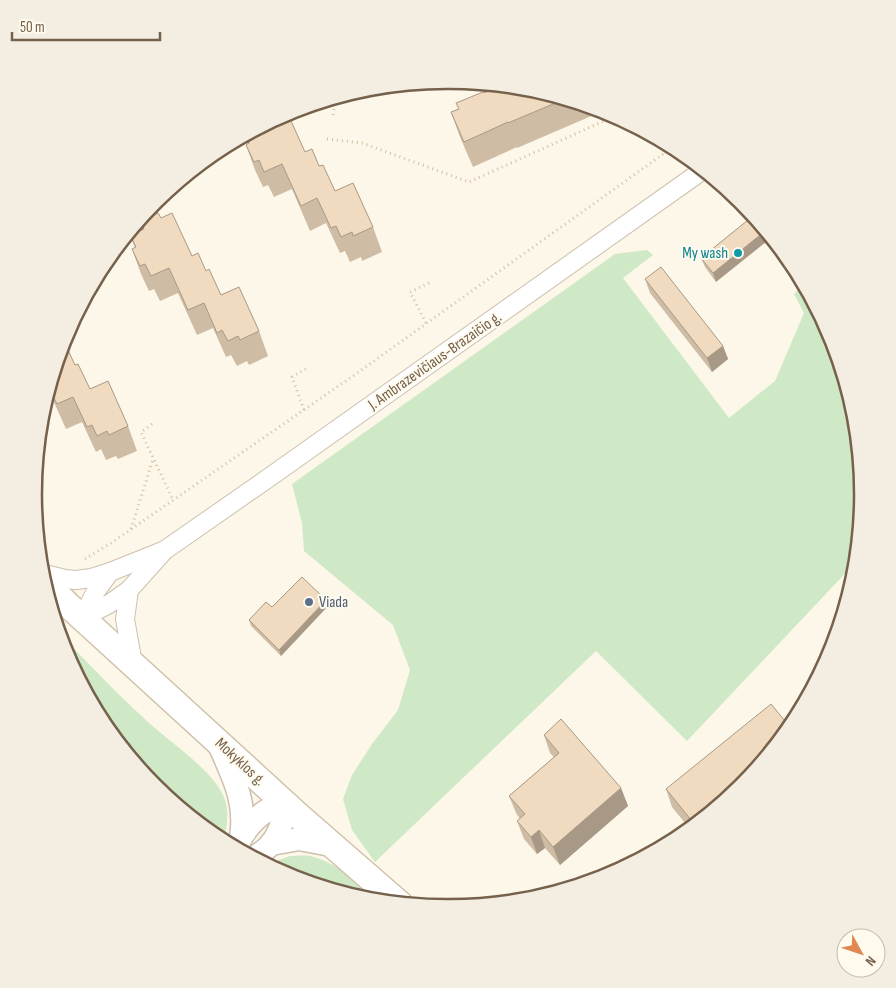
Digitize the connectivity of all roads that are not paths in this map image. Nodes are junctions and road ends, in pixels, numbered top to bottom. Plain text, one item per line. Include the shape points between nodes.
1 (697, 174) edge
2 (165, 550) junction
3 (110, 572) junction
4 (51, 575) edge
5 (129, 590) junction
6 (54, 591) edge
7 (82, 618) junction
8 (133, 664) junction
9 (218, 741) junction
10 (285, 803) junction
11 (239, 842) edge
12 (331, 845) junction
13 (262, 851) edge
14 (390, 895) edge

1 - 2 street, J. Ambrazevičiaus-Brazaičio g.
2 - 3 street, J. Ambrazevičiaus-Brazaičio g.
2 - 5 street, J. Ambrazevičiaus-Brazaičio g.
3 - 4 street, J. Ambrazevičiaus-Brazaičio g. via 76,580
3 - 7 street
5 - 7 street, J. Ambrazevičiaus-Brazaičio g.
5 - 8 street via 125,619
6 - 7 main road, Mokyklos g.
7 - 8 main road, Mokyklos g.
8 - 9 main road, Mokyklos g.
9 - 10 main road, Mokyklos g.
9 - 11 street via 241,800 243,825
10 - 11 street via 254,821
10 - 12 main road, Mokyklos g.
10 - 13 street via 279,830
12 - 13 street via 299,839
12 - 14 main road, Mokyklos g.

